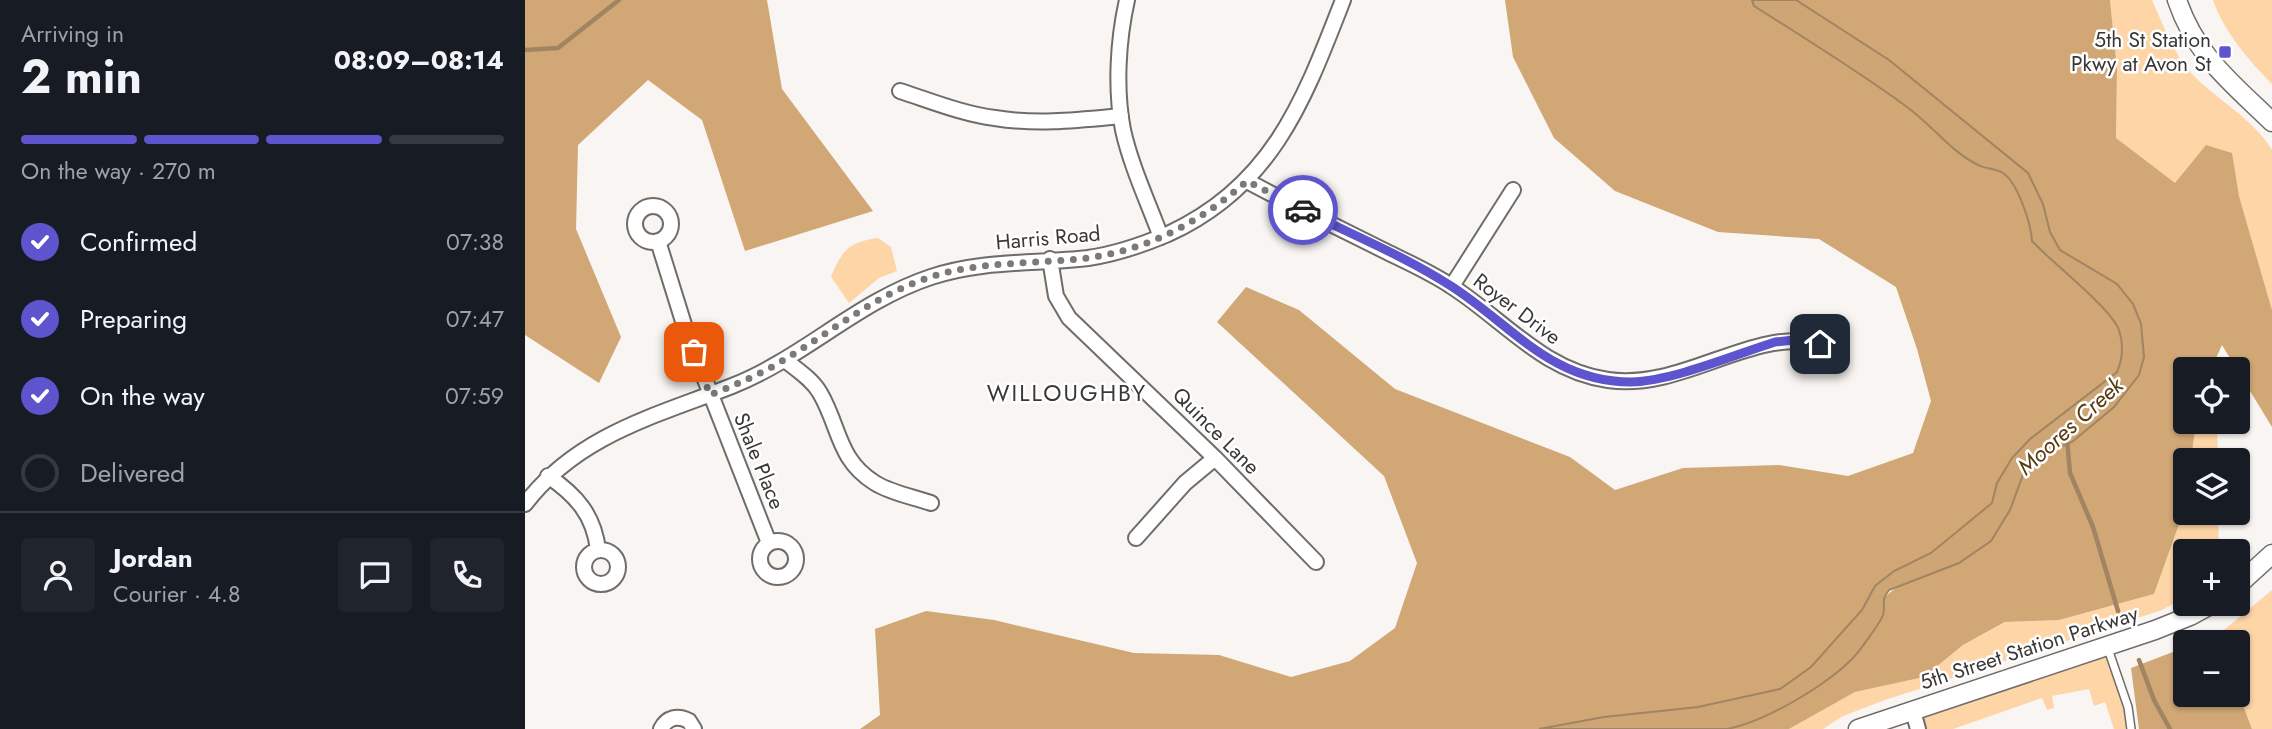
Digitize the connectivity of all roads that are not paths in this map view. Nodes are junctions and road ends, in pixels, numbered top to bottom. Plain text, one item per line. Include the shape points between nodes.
1 (1127, 0) edge
2 (1343, 0) edge
3 (2177, 0) edge
4 (900, 91) dead end
5 (1121, 116) junction
6 (2272, 122) edge
7 (1247, 181) junction
8 (1513, 190) dead end
9 (1161, 237) junction
10 (658, 241) dead end
11 (1050, 259) junction
12 (1451, 286) junction
13 (1820, 344) dead end
14 (785, 360) junction
15 (710, 395) junction
16 (1215, 458) junction
17 (548, 476) junction
18 (931, 503) dead end
19 (525, 504) edge
20 (1136, 538) dead end
21 (769, 543) dead end
22 (598, 550) dead end
23 (2272, 554) edge
24 (1316, 562) dead end
25 (2250, 574) edge
26 (2188, 616) edge
27 (2107, 646) junction
28 (1913, 710) junction
29 (661, 729) edge
30 (694, 729) edge
31 (1858, 729) edge
32 (1919, 729) edge
33 (2131, 729) edge

1 - 5 street via 1121,40
2 - 7 street, Harris Road via 1298,107
3 - 6 street via 2198,47
4 - 5 street via 995,118 1027,122
5 - 9 street
7 - 9 street, Harris Road via 1212,211
7 - 12 street, Royer Drive
8 - 12 street
9 - 11 street, Harris Road via 1112,254
10 - 15 street, Shale Place
11 - 14 street, Harris Road via 998,262 919,281 881,297
11 - 16 street, Quince Lane via 1056,296 1069,318
12 - 13 street, Royer Drive via 1541,355 1579,373 1609,380 1664,377 1775,342
14 - 15 street, Harris Road
14 - 18 street via 820,393 844,452 859,469 876,483
15 - 17 street, Harris Road via 603,437
15 - 21 street, Shale Place
16 - 20 street
16 - 24 street, Quince Lane
17 - 19 street, Harris Road
17 - 22 street via 588,513
23 - 25 street
26 - 27 street, 5th Street Station Parkway
27 - 28 street, 5th Street Station Parkway
27 - 33 lane
28 - 31 street, 5th Street Station Parkway
28 - 32 street
29 - 30 street via 676,717 689,721

